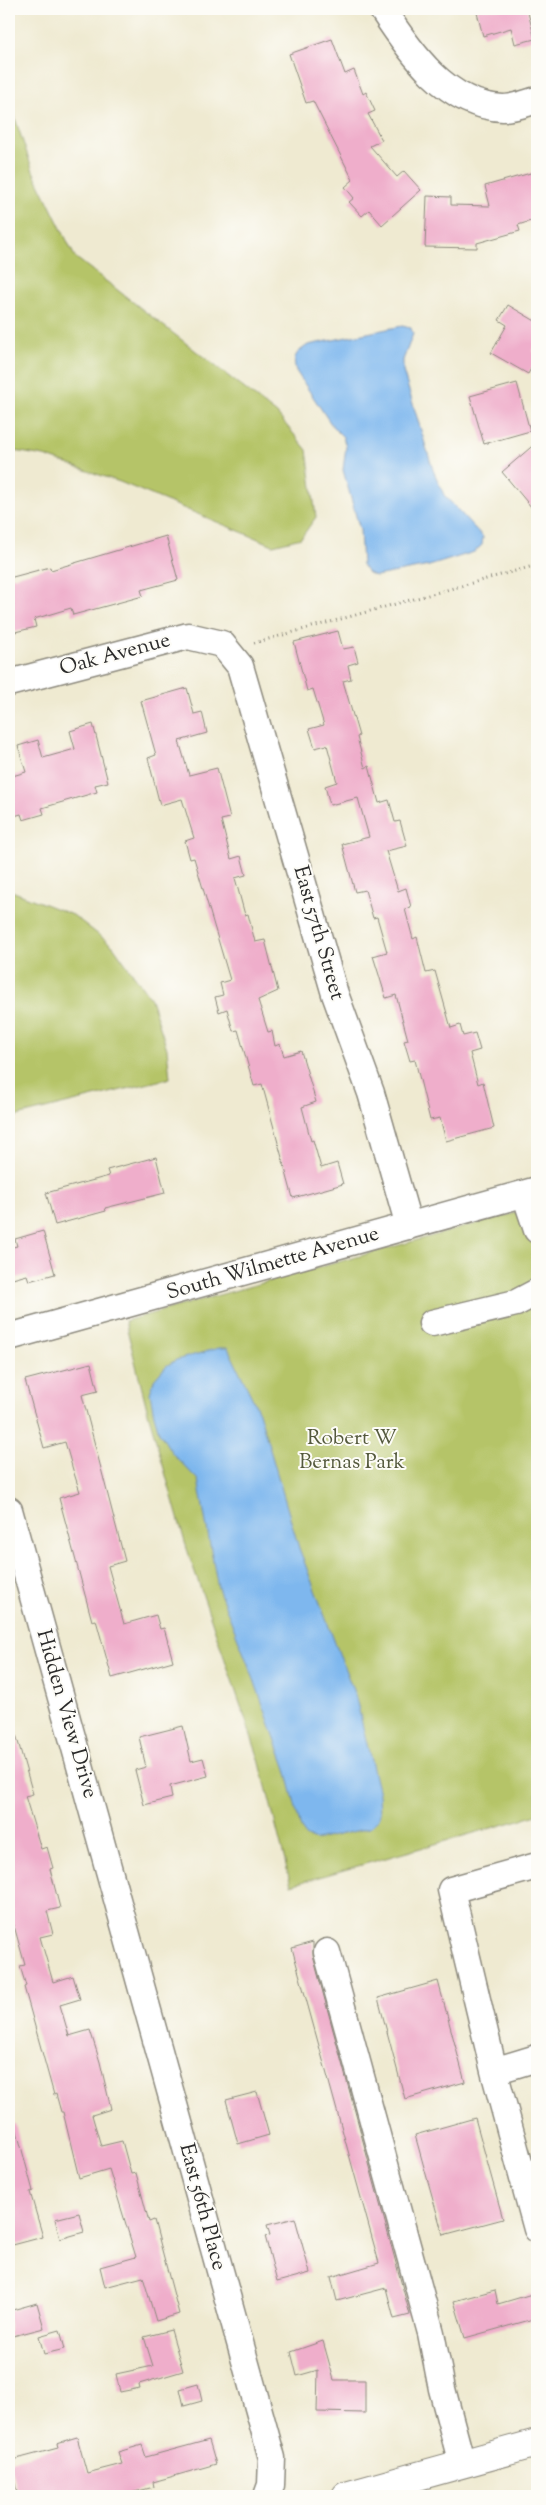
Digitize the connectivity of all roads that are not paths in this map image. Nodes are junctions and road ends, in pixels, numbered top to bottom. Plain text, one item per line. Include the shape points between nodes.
1 (382, 9) edge
2 (537, 100) edge
3 (222, 644) joint
4 (9, 684) edge
5 (531, 1192) edge
6 (409, 1226) junction
7 (537, 1230) edge
8 (537, 1292) edge
9 (432, 1323) dead end
10 (9, 1337) edge
11 (9, 1510) edge
12 (537, 1866) edge
13 (123, 1918) joint
14 (326, 1952) dead end
15 (537, 2058) edge
16 (494, 2070) junction
17 (537, 2229) edge
18 (537, 2442) edge
19 (462, 2464) junction
20 (376, 2492) edge
21 (267, 2496) edge
22 (346, 2496) edge

1 - 2 street via 437,79 462,98 484,106 505,108
3 - 4 street, Oak Avenue via 188,636 176,638
3 - 6 street, East 57th Street via 244,675 335,994 371,1093
5 - 6 street, South Wilmette Avenue
5 - 7 street
6 - 10 street, South Wilmette Avenue
8 - 9 street via 516,1303
11 - 13 street, Hidden View Drive
12 - 16 street via 451,1890
13 - 21 street, East 56th Place via 272,2458 271,2485
14 - 19 street via 431,2332 442,2390
15 - 16 street
16 - 17 street
18 - 19 main road
19 - 20 main road
20 - 22 main road

